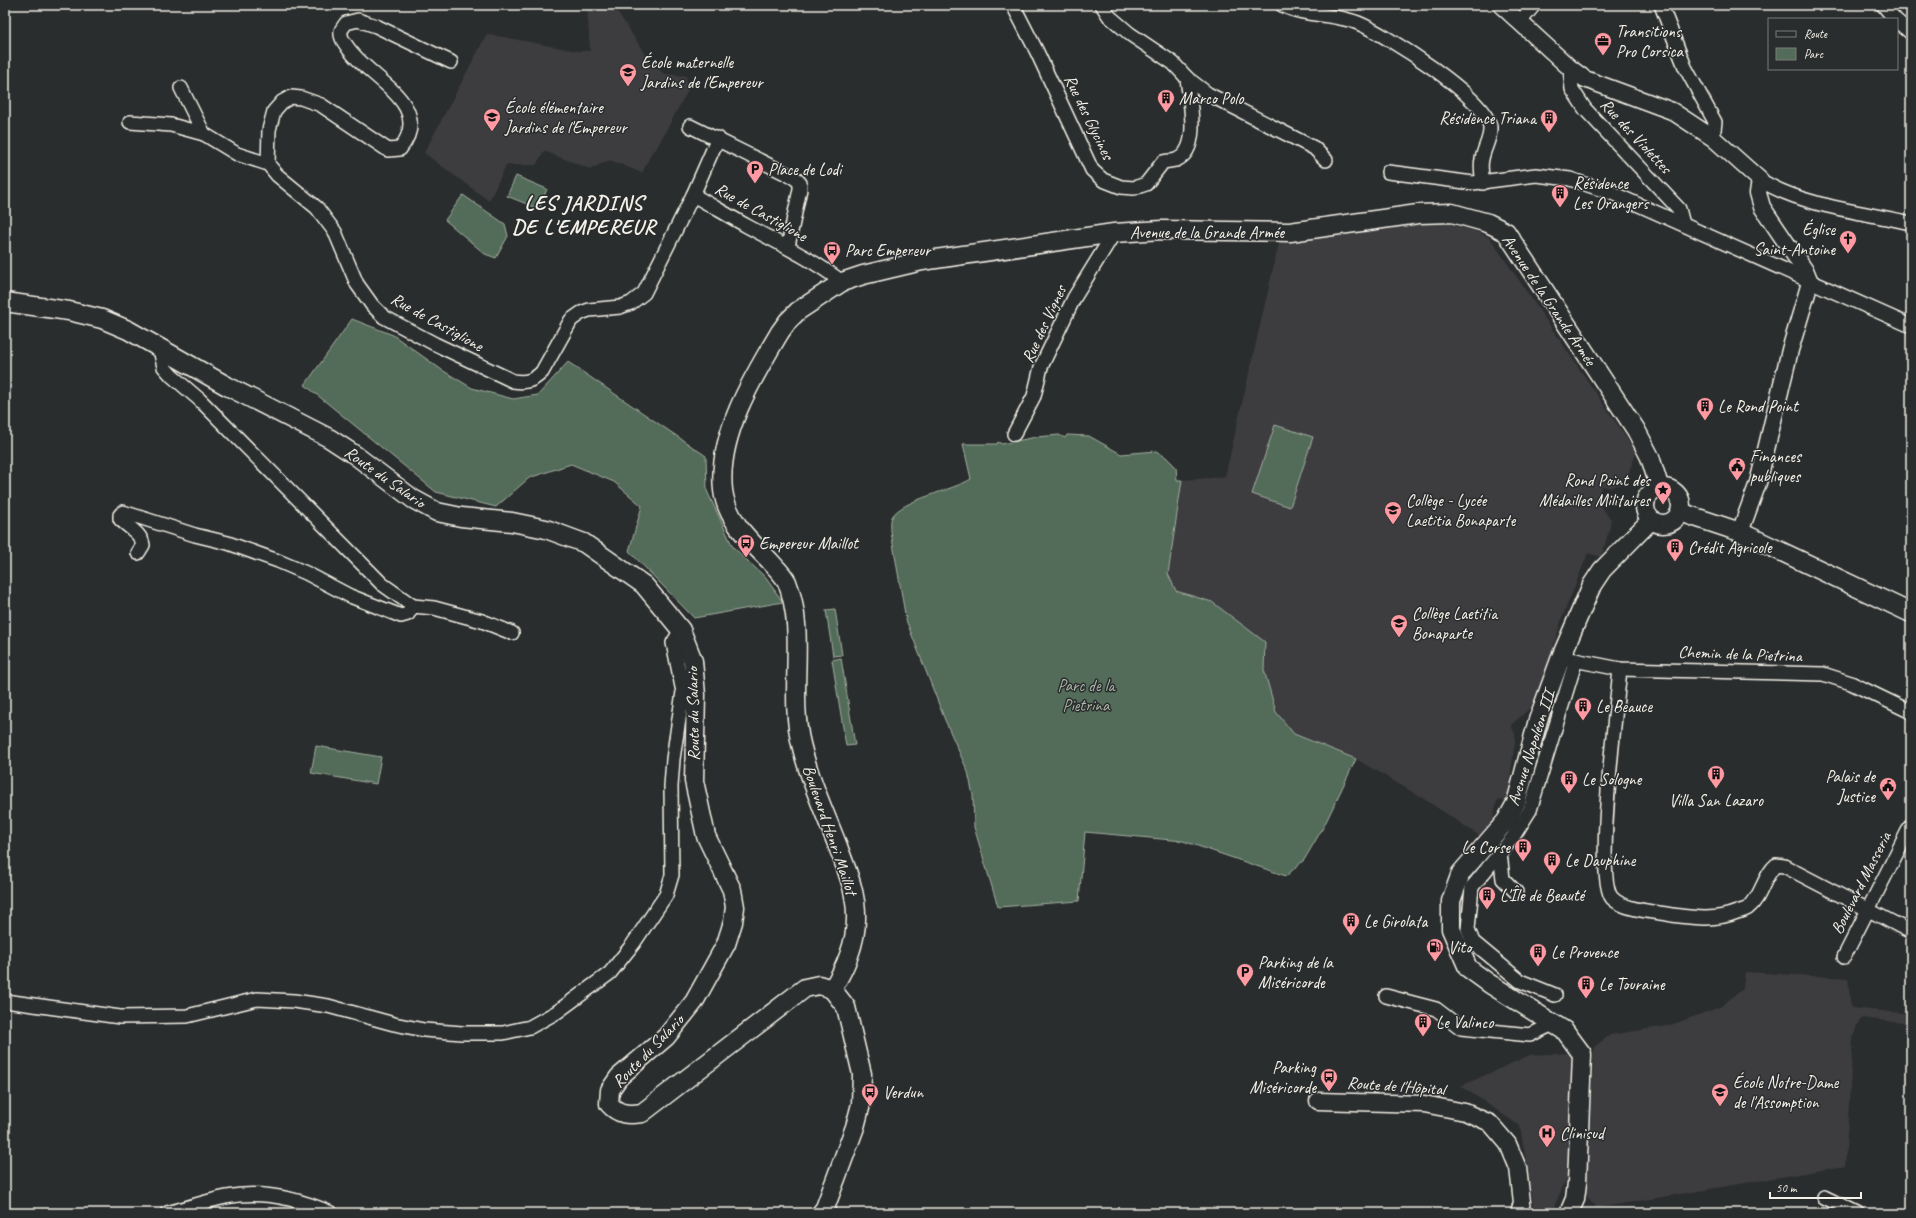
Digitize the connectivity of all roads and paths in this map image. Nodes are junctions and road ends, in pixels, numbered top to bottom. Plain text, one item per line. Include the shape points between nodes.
1 (1013, 5) edge
2 (1102, 5) edge
3 (1282, 5) edge
4 (1501, 5) edge
5 (1534, 5) edge
6 (1661, 5) edge
7 (1883, 5) edge
8 (1894, 18) edge
9 (1520, 22) junction
10 (1898, 22) edge
11 (1911, 34) edge
12 (451, 62) dead end
13 (1570, 68) junction
14 (1187, 78) junction
15 (181, 88) dead end
16 (130, 122) dead end
17 (690, 126) dead end
18 (204, 134) junction
19 (718, 138) junction
20 (1713, 138) junction
21 (1326, 160) dead end
22 (268, 164) junction
23 (1388, 172) dead end
24 (1760, 180) junction
25 (1483, 183) junction
26 (693, 195) junction
27 (1911, 223) edge
28 (1683, 224) junction
29 (1114, 233) junction
30 (788, 246) junction
31 (842, 282) junction
32 (1810, 282) junction
33 (5, 302) edge
34 (1911, 326) edge
35 (160, 349) junction
36 (1014, 434) dead end
37 (723, 474) joint
38 (1660, 489) junction
39 (1680, 512) junction
40 (1651, 520) junction
41 (1740, 532) junction
42 (138, 553) dead end
43 (413, 606) junction
44 (1911, 613) edge
45 (680, 630) junction
46 (512, 633) dead end
47 (1567, 664) junction
48 (1620, 669) junction
49 (1911, 712) edge
50 (1911, 825) edge
51 (1500, 853) junction
52 (1516, 892) dead end
53 (1868, 911) junction
54 (1911, 932) edge
55 (1844, 957) dead end
56 (832, 989) junction
57 (1555, 995) dead end
58 (1386, 996) dead end
59 (5, 1001) edge
60 (1553, 1024) junction
61 (1318, 1101) dead end
62 (1824, 1197) dead end
63 (167, 1213) edge
64 (331, 1213) edge
65 (821, 1213) edge
66 (1520, 1213) edge
67 (1569, 1213) edge
68 (1857, 1213) edge

1 - 14 street, Rue des Glycines via 1092,170 1103,180 1121,187 1134,188 1146,184 1163,162 1177,159 1186,151 1193,135
2 - 14 street via 1109,16 1125,30 1173,63
3 - 25 street via 1307,13 1358,23 1408,50 1446,78 1482,110 1490,126 1488,144 1482,159
4 - 9 street
5 - 9 street
6 - 20 street via 1685,67 1715,122
7 - 8 street
9 - 13 street
10 - 11 street
12 - 22 street via 376,26 358,20 346,23 341,30 342,39 350,52 400,98 410,113 411,127 408,139 400,149 388,150 321,105 291,97 282,102 274,112 269,130
13 - 20 street via 1585,78 1672,110
13 - 28 street, Rue des Violettes via 1572,89 1585,109 1679,209
14 - 21 street via 1208,94 1314,148
15 - 18 street
16 - 18 street via 171,125
17 - 19 street
18 - 22 street via 237,154
19 - 26 street
19 - 30 street via 800,183
20 - 24 street
22 - 26 street, Rue de Castiglione via 277,176 317,208 335,232 357,284 384,317 502,377 524,382 542,372 571,320 589,310 620,307 631,303 644,293
23 - 25 street
24 - 27 street via 1798,198
24 - 32 street via 1758,192 1762,207
25 - 28 street via 1536,175 1570,179 1612,193
26 - 30 street, Rue de Castiglione
28 - 32 street
29 - 31 main road, Avenue de la Grande Armée via 922,261
29 - 36 street, Rue des Vignes via 1074,298 1041,367 1034,396
29 - 38 main road, Avenue de la Grande Armée via 1162,230 1290,232 1418,214 1452,213 1488,223 1506,232 1636,430 1650,457
30 - 31 street, Rue de Castiglione
31 - 37 main road, Avenue de la Grande Armée via 798,311 780,332 734,420 725,448
32 - 34 street
32 - 41 street via 1790,350 1758,483
33 - 35 main road, Route du Salario via 69,311 102,319 128,330
35 - 43 street via 164,366 172,376 200,400 382,584
35 - 45 main road, Route du Salario via 330,438 413,499 437,512 546,529 584,543 644,585
37 - 56 main road, Boulevard Henri Maillot via 723,491 736,524 786,580 793,602 797,720 801,743 811,780 850,878 856,919 854,940
38 - 39 main road via 1677,495 1680,500
38 - 40 main road via 1647,498 1645,510
39 - 40 main road via 1670,523 1660,524
39 - 41 main road
40 - 47 main road, Avenue Napoléon III via 1602,570 1592,585
41 - 44 main road
42 - 43 street via 143,545 142,540 120,519 123,512 278,561 350,596 400,616 408,614
43 - 46 street via 434,608 482,621
45 - 56 main road, Route du Salario via 693,661 696,695 694,781 706,836 732,890 735,907 733,922 726,944 694,1002 666,1037 619,1077 610,1090 609,1104 616,1111 628,1115 642,1113 805,988 819,986
45 - 59 street via 673,643 683,692 673,759 672,875 666,895 610,973 557,1012 530,1027 503,1034 424,1030 328,1006 257,999 187,1016 120,1017
47 - 48 street, Chemin de la Pietrina
47 - 51 street via 1530,810
47 - 60 main road, Avenue Napoléon III via 1538,720 1516,803 1506,821 1461,873 1451,901 1451,929 1468,968
48 - 49 street, Chemin de la Pietrina via 1823,674 1852,683
48 - 53 street via 1605,830 1605,875 1607,889 1612,898 1622,905 1647,911 1706,920 1728,916 1748,908 1776,865 1784,866
50 - 53 street, Boulevard Masseria
51 - 52 street via 1503,879
51 - 57 street via 1472,887 1468,929 1473,942 1520,982
53 - 54 street
53 - 55 street, Boulevard Masseria
56 - 65 main road via 846,1007 862,1074 862,1104
58 - 60 street via 1436,1009 1461,1028 1530,1035
60 - 67 main road, Avenue Napoléon III via 1566,1031 1582,1054 1577,1183 1575,1200
61 - 66 street, Route de l'Hôpital via 1424,1104 1465,1112 1490,1123 1508,1144 1518,1168 1522,1202
62 - 68 street
63 - 64 street via 227,1197 250,1195 289,1198

